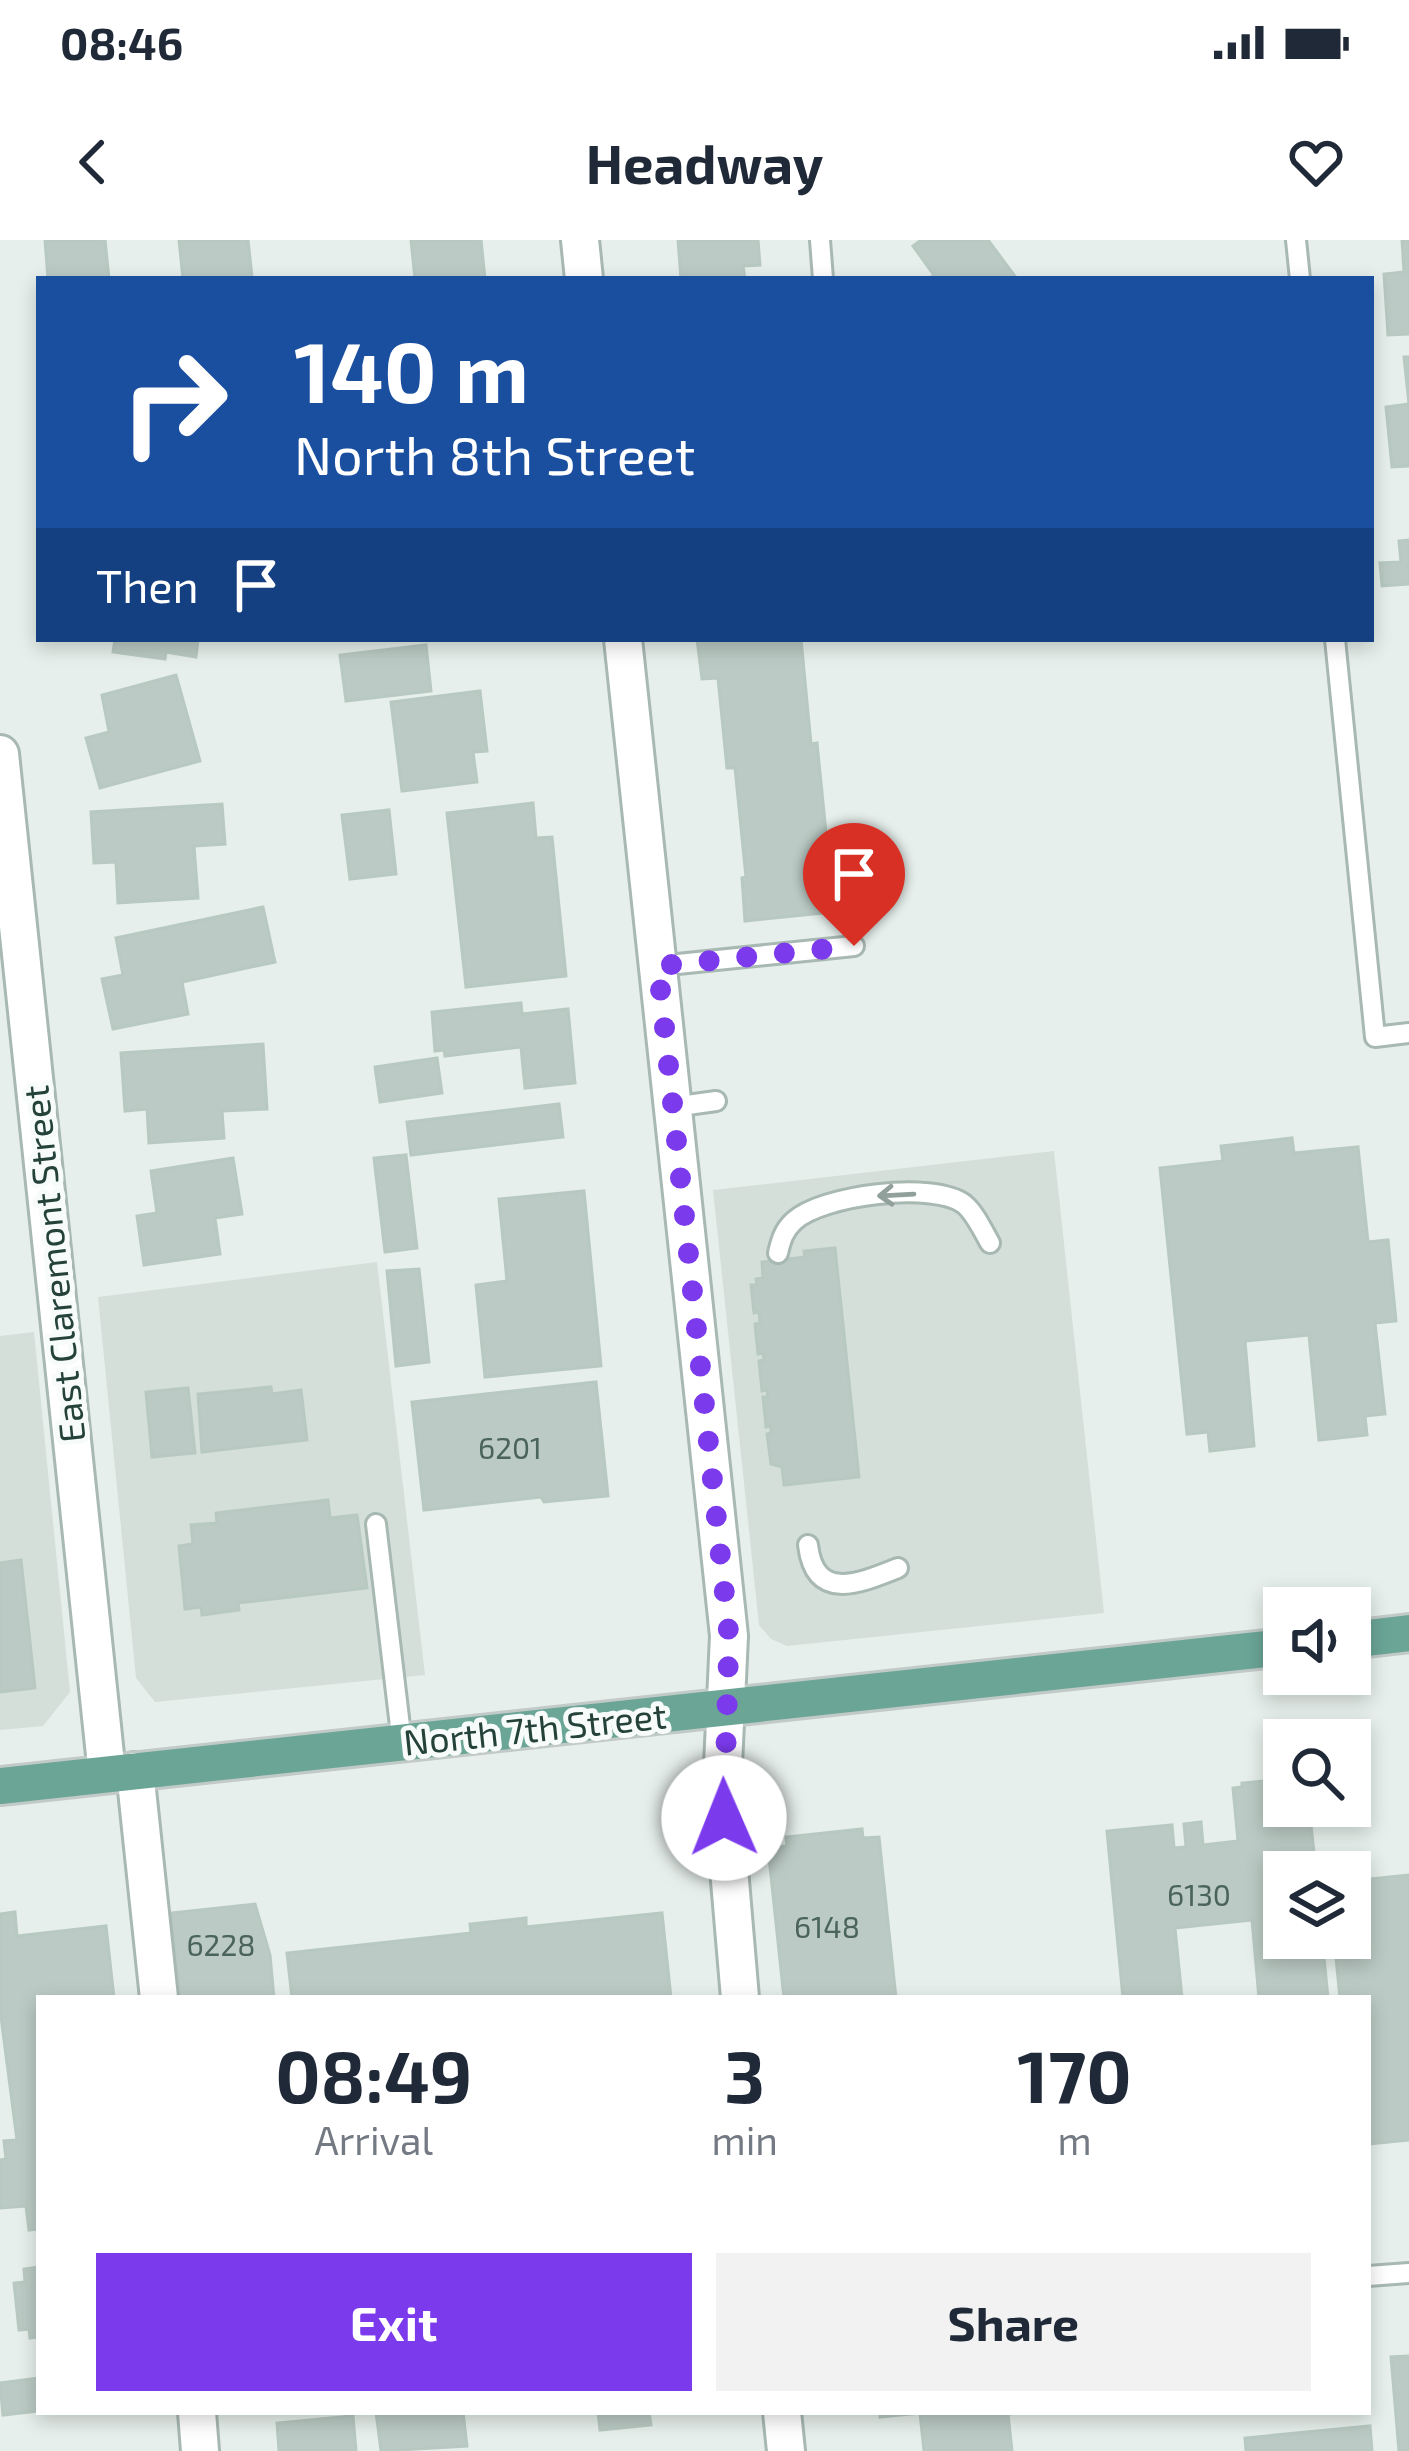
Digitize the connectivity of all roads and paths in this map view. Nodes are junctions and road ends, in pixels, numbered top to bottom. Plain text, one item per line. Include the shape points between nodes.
1 (580, 240) edge
2 (820, 240) edge
3 (1296, 240) edge
4 (584, 276) edge
5 (824, 276) edge
6 (1300, 276) edge
7 (623, 642) edge
8 (1335, 642) edge
9 (0, 754) edge
10 (854, 946) dead end
11 (658, 966) junction
12 (1409, 1034) edge
13 (716, 1101) dead end
14 (673, 1106) junction
15 (990, 1243) dead end
16 (778, 1253) dead end
17 (376, 1524) dead end
18 (808, 1545) dead end
19 (898, 1568) dead end
20 (1409, 1633) edge
21 (1371, 1638) edge
22 (1263, 1649) edge
23 (726, 1708) junction
24 (402, 1743) junction
25 (121, 1773) junction
26 (0, 1786) edge
27 (158, 1995) edge
28 (740, 1995) edge
29 (1409, 2273) edge
30 (1371, 2276) edge
31 (196, 2415) edge
32 (782, 2415) edge
33 (200, 2451) edge
34 (786, 2451) edge

1 - 4 street
2 - 5 lane
3 - 6 lane
7 - 11 street
8 - 12 lane via 1375,1037
9 - 25 street, East Claremont Street
10 - 11 lane
11 - 14 street
13 - 14 lane
14 - 23 street via 729,1636
15 -> 16 lane via 966,1205 940,1193 828,1202 797,1218
17 - 24 lane
18 - 19 lane via 811,1568 825,1582 846,1585
20 - 21 main road
22 - 23 main road, North 7th Street
23 - 24 main road, North 7th Street
23 - 28 street via 722,1787
24 - 25 main road, North 7th Street
25 - 26 main road, North 7th Street
25 - 27 street, East Claremont Street
29 - 30 lane
31 - 33 street
32 - 34 street

